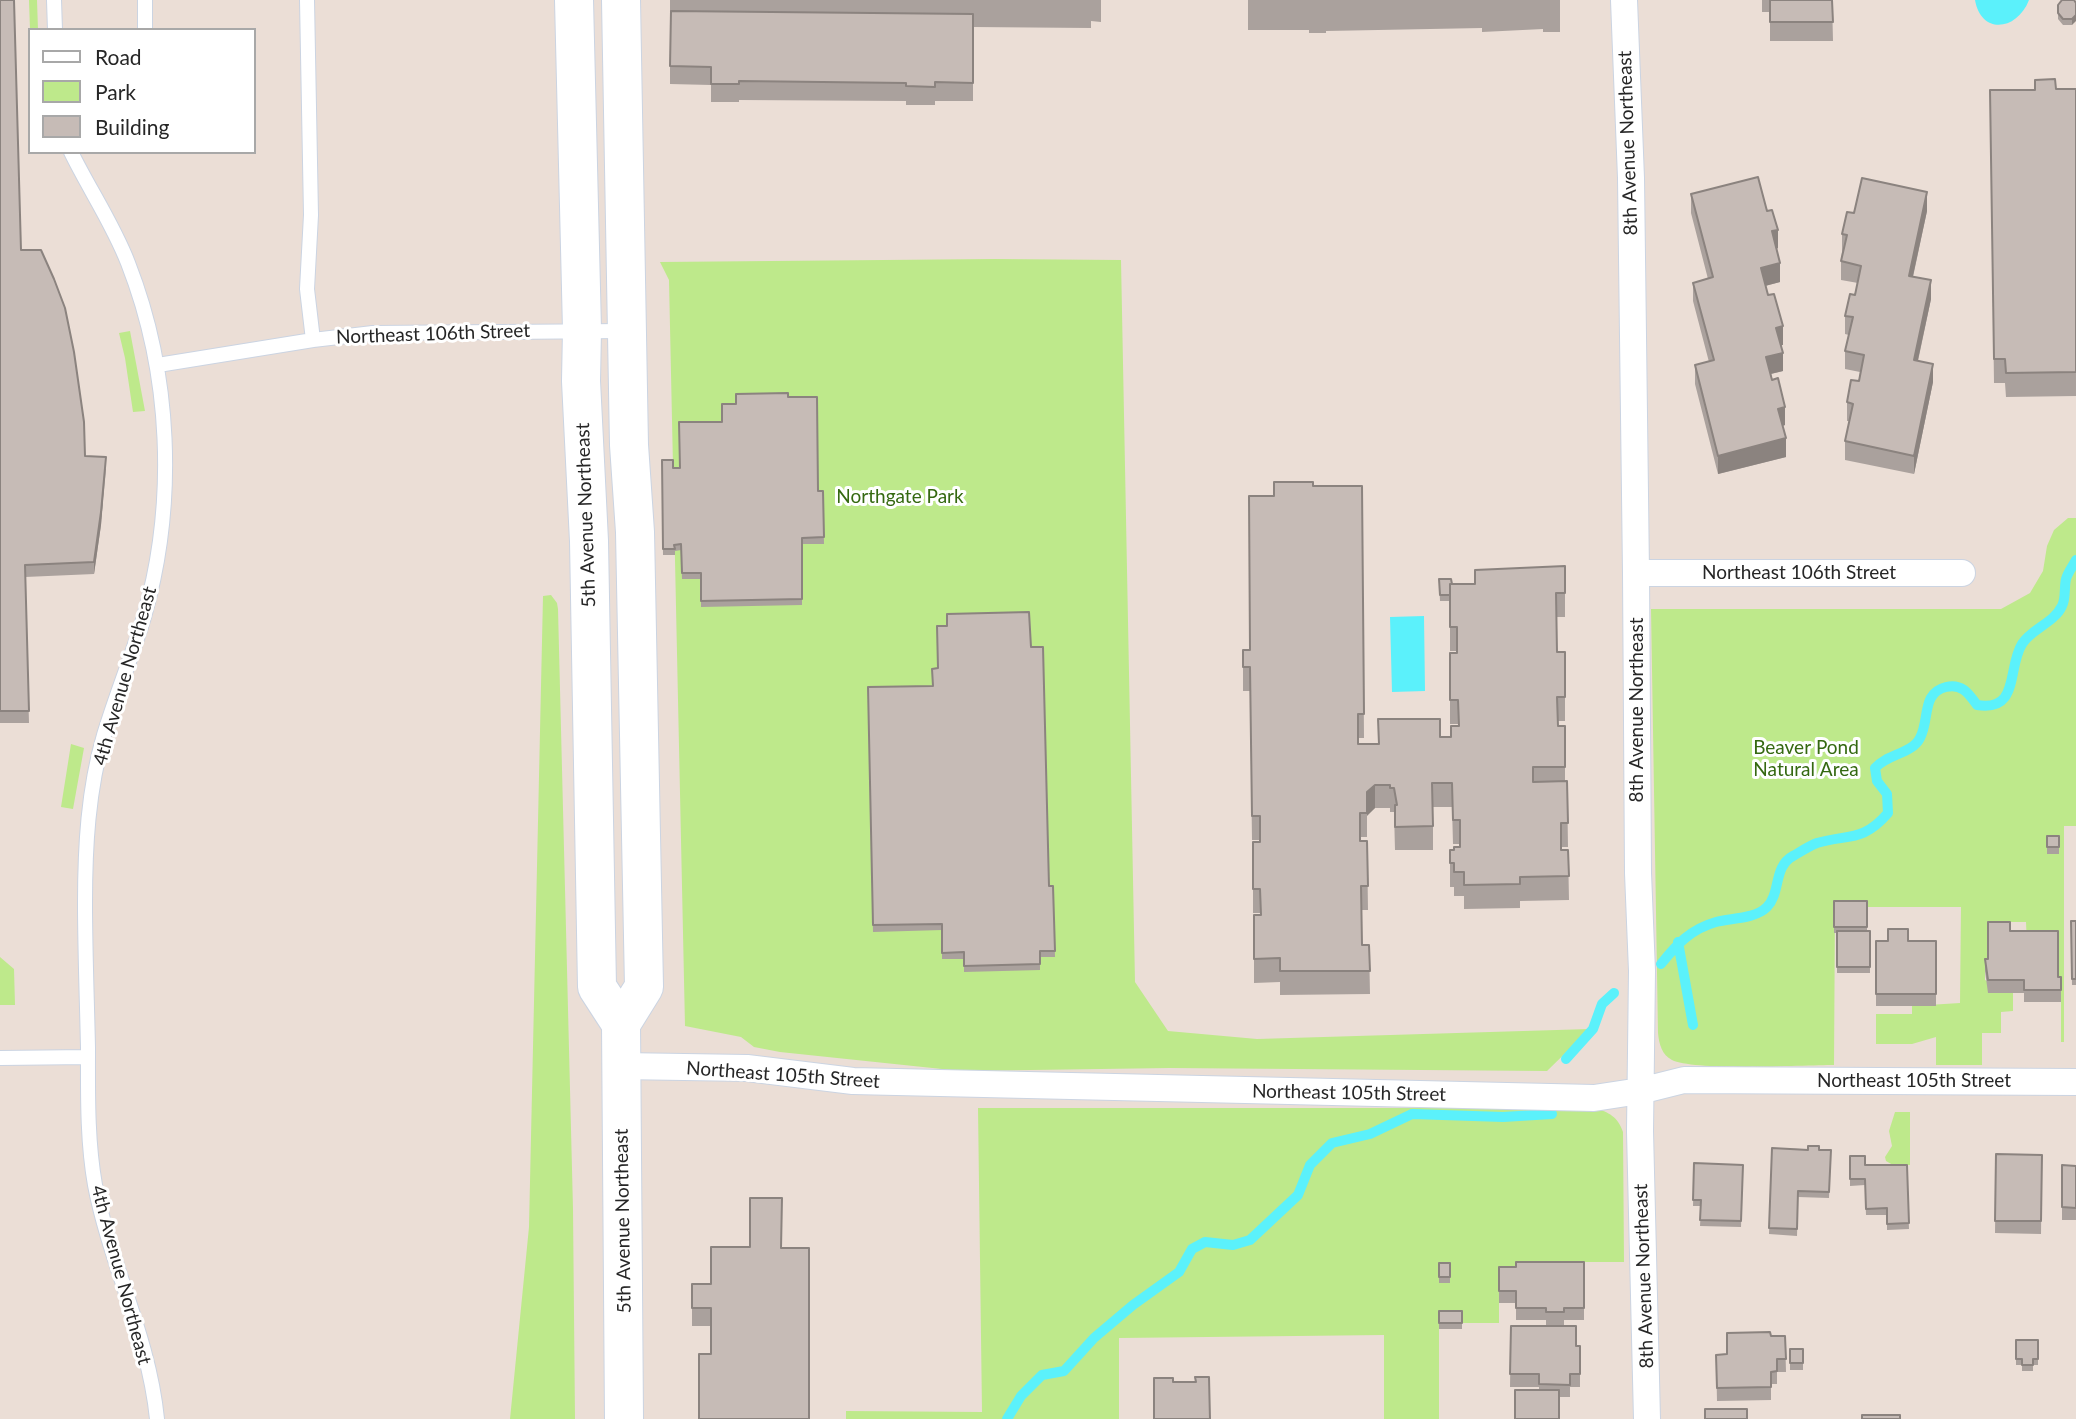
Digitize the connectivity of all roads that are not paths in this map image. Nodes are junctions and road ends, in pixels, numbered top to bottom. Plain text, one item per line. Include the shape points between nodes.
1 (54, 0) edge
2 (145, 0) edge
3 (307, 0) edge
4 (574, 0) edge
5 (621, 0) edge
6 (1624, 0) edge
7 (55, 28) edge
8 (145, 28) edge
9 (72, 154) edge
10 (582, 330) junction
11 (627, 331) junction
12 (313, 340) junction
13 (158, 365) junction
14 (1636, 573) junction
15 (1962, 573) dead end
16 (621, 1024) junction
17 (88, 1057) junction
18 (0, 1058) edge
19 (621, 1066) junction
20 (2076, 1082) edge
21 (1640, 1091) junction
22 (156, 1419) edge
23 (624, 1419) edge
24 (1647, 1419) edge

1 - 7 lane
2 - 8 lane
3 - 12 lane via 311,215 306,289
4 - 10 main road, 5th Avenue Northeast
5 - 11 main road
6 - 14 street, 8th Avenue Northeast
9 - 13 lane, 4th Avenue Northeast via 127,259
10 - 11 lane, Northeast 106th Street
10 - 12 lane, Northeast 106th Street via 373,333
10 - 16 main road, 5th Avenue Northeast via 597,987
11 - 16 main road via 644,987
12 - 13 lane, Northeast 106th Street
13 - 17 lane, 4th Avenue Northeast via 164,499 156,563 144,616 104,736 89,818 85,862
14 - 15 street, Northeast 106th Street
14 - 21 street, 8th Avenue Northeast
16 - 19 main road, 5th Avenue Northeast
17 - 18 lane
17 - 22 lane, 4th Avenue Northeast via 95,1182 140,1338
19 - 21 street, Northeast 105th Street via 747,1069 853,1081 1186,1090 1594,1098
19 - 23 main road, 5th Avenue Northeast
20 - 21 street, Northeast 105th Street via 1684,1080
21 - 24 street, 8th Avenue Northeast

